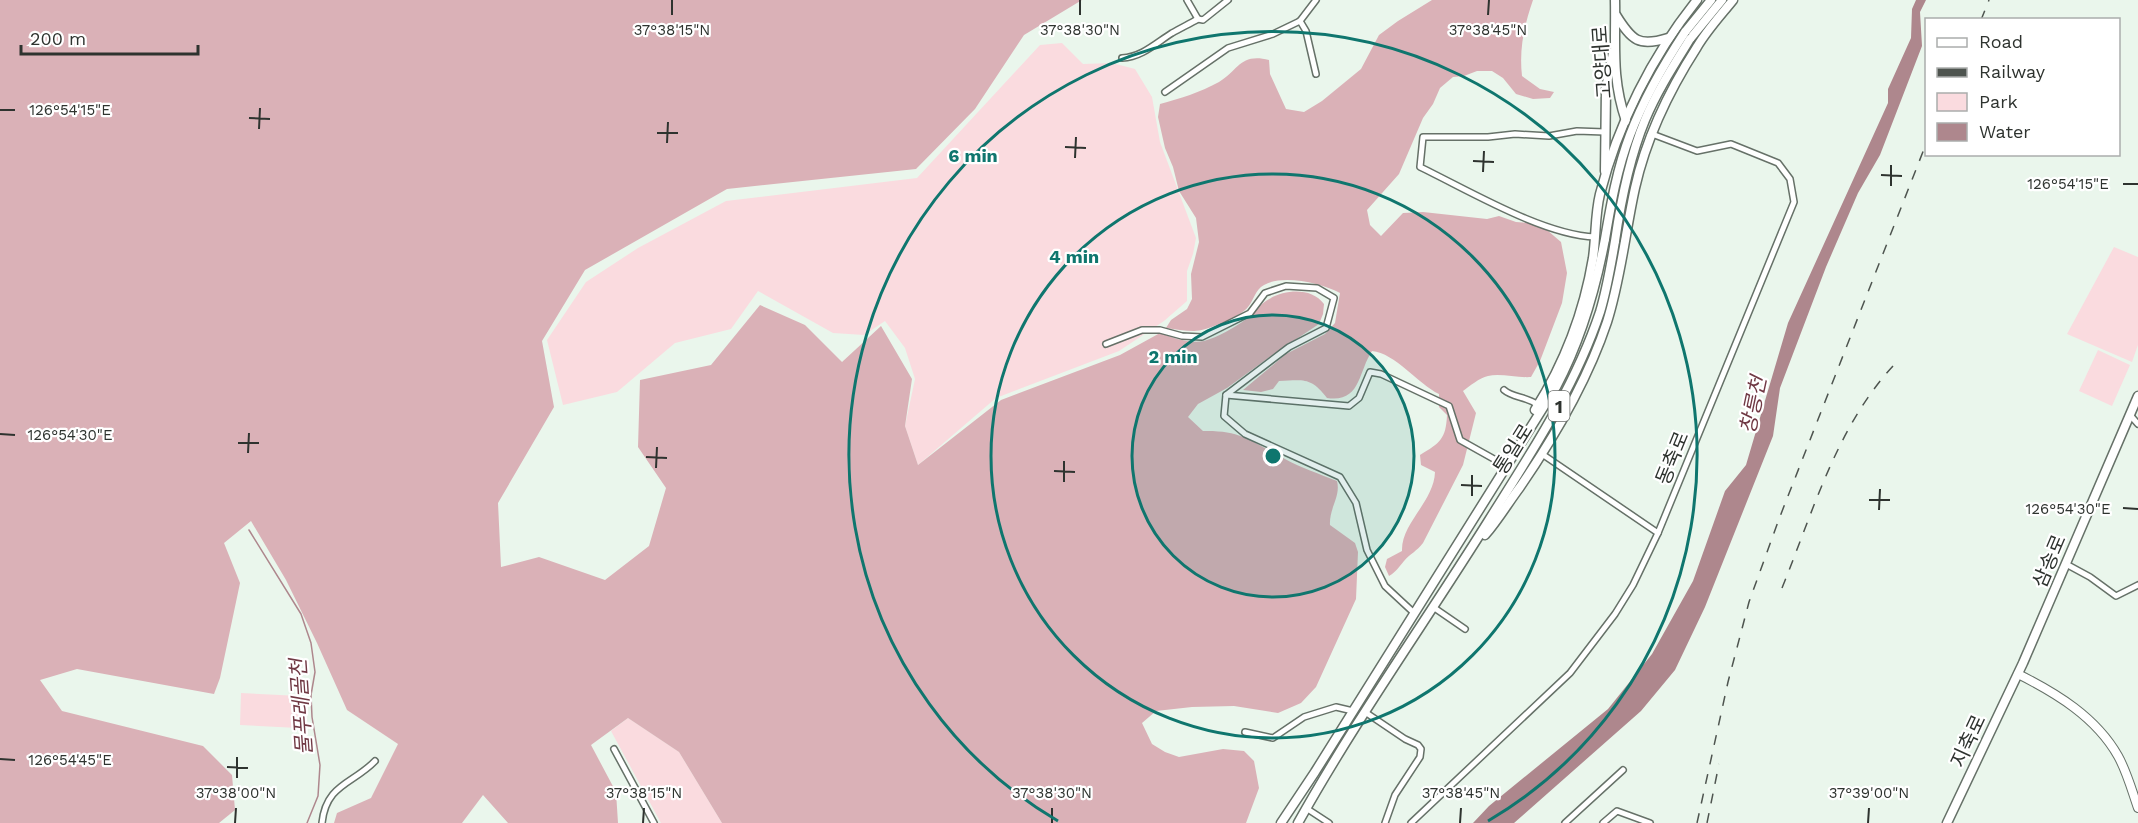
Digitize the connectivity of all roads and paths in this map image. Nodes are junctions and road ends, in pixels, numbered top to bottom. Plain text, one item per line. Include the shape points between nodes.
1 (1187, 0) edge
2 (1228, 0) edge
3 (1316, 0) edge
4 (1615, 0) edge
5 (1697, 0) edge
6 (1711, 0) edge
7 (1722, 0) edge
8 (1733, 0) edge
9 (1615, 14) junction
10 (1198, 19) junction
11 (1300, 21) junction
12 (1688, 35) junction
13 (1668, 38) junction
14 (1613, 53) junction
15 (1122, 58) dead end
16 (1316, 74) dead end
17 (1165, 92) dead end
18 (1626, 121) junction
19 (1605, 132) junction
20 (1652, 134) junction
21 (1605, 178) junction
22 (1599, 200) junction
23 (1632, 203) junction
24 (1596, 237) junction
25 (1106, 344) dead end
26 (1504, 390) dead end
27 (1226, 395) junction
28 (2138, 396) edge
29 (1538, 405) junction
30 (2130, 415) junction
31 (2138, 424) edge
32 (1542, 454) junction
33 (1501, 463) junction
34 (1658, 533) junction
35 (1456, 546) junction
36 (1467, 555) junction
37 (2066, 564) junction
38 (2138, 585) edge
39 (1433, 608) junction
40 (1413, 612) junction
41 (1465, 629) dead end
42 (2018, 674) junction
43 (1353, 711) junction
44 (1365, 712) junction
45 (1245, 732) dead end
46 (614, 749) dead end
47 (375, 760) dead end
48 (1623, 770) dead end
49 (1306, 808) junction
50 (2138, 808) edge
51 (322, 823) edge
52 (654, 823) edge
53 (1281, 823) edge
54 (1298, 823) edge
55 (1329, 823) edge
56 (1385, 823) edge
57 (1411, 823) edge
58 (1565, 823) edge
59 (1603, 823) edge
60 (1650, 823) edge
61 (1947, 823) edge

1 - 10 street
2 - 10 street via 1203,20
3 - 11 street
4 - 9 main road, 고양대로
5 - 13 main road
6 - 12 main road, 통일로 / 1
7 - 12 main road, 통일로 / 1
8 - 20 main road via 1698,45
9 - 13 main road via 1625,30 1643,42
9 - 14 main road, 고양대로
10 - 15 street via 1133,58
11 - 16 street
11 - 17 street via 1228,48
12 - 35 main road, 통일로 / 1, bridge via 1667,60 1630,135 1614,188 1592,302 1576,347 1556,387
12 - 36 main road, 통일로 / 1, bridge via 1633,153 1605,292 1585,351 1565,396
13 - 18 main road
14 - 18 main road, 고양대로 via 1615,82
14 - 19 main road via 1606,88
18 - 20 main road
18 - 21 main road
19 - 21 main road
19 - 24 street via 1423,137 1420,166 1558,231
20 - 23 main road
20 - 34 street, 동축로 via 1697,151 1731,144 1778,163 1790,178 1794,202
21 - 22 main road
22 - 23 main road via 1609,192 1619,191
22 - 24 main road
23 - 32 main road via 1618,284 1606,324 1569,409
24 - 29 main road via 1570,343
25 - 27 street via 1142,330 1202,337 1250,313 1265,293 1286,286 1317,288 1334,298 1326,328 1289,347
26 - 29 street
27 - 33 street, 통일로 via 1349,406 1359,398 1370,372 1381,374 1449,406 1460,440
27 - 40 street via 1224,416 1245,434 1340,477 1356,502 1367,550 1385,586
28 - 30 main road, 삼송로
29 - 33 main road
30 - 31 street
30 - 37 main road, 삼송로
32 - 34 street
32 - 36 main road
33 - 35 main road
34 - 57 street, 동축로 via 1615,614 1570,673
35 - 40 main road, 통일로 / 1
36 - 39 main road, 통일로 / 1
37 - 38 street via 2116,596
37 - 42 main road, 삼송로
39 - 41 street
39 - 44 main road, 통일로 / 1
40 - 43 main road, 통일로 / 1
42 - 50 main road via 2054,692 2097,729 2117,755
42 - 61 main road, 지축로
43 - 45 street via 1336,706 1304,717 1273,738
43 - 53 main road, 통일로 / 1
44 - 49 main road, 통일로 / 1
44 - 56 street via 1418,745 1421,753 1395,795
46 - 52 street
47 - 51 street via 334,790
48 - 58 street
49 - 54 main road, 통일로 / 1
49 - 55 street
59 - 60 street via 1617,811

